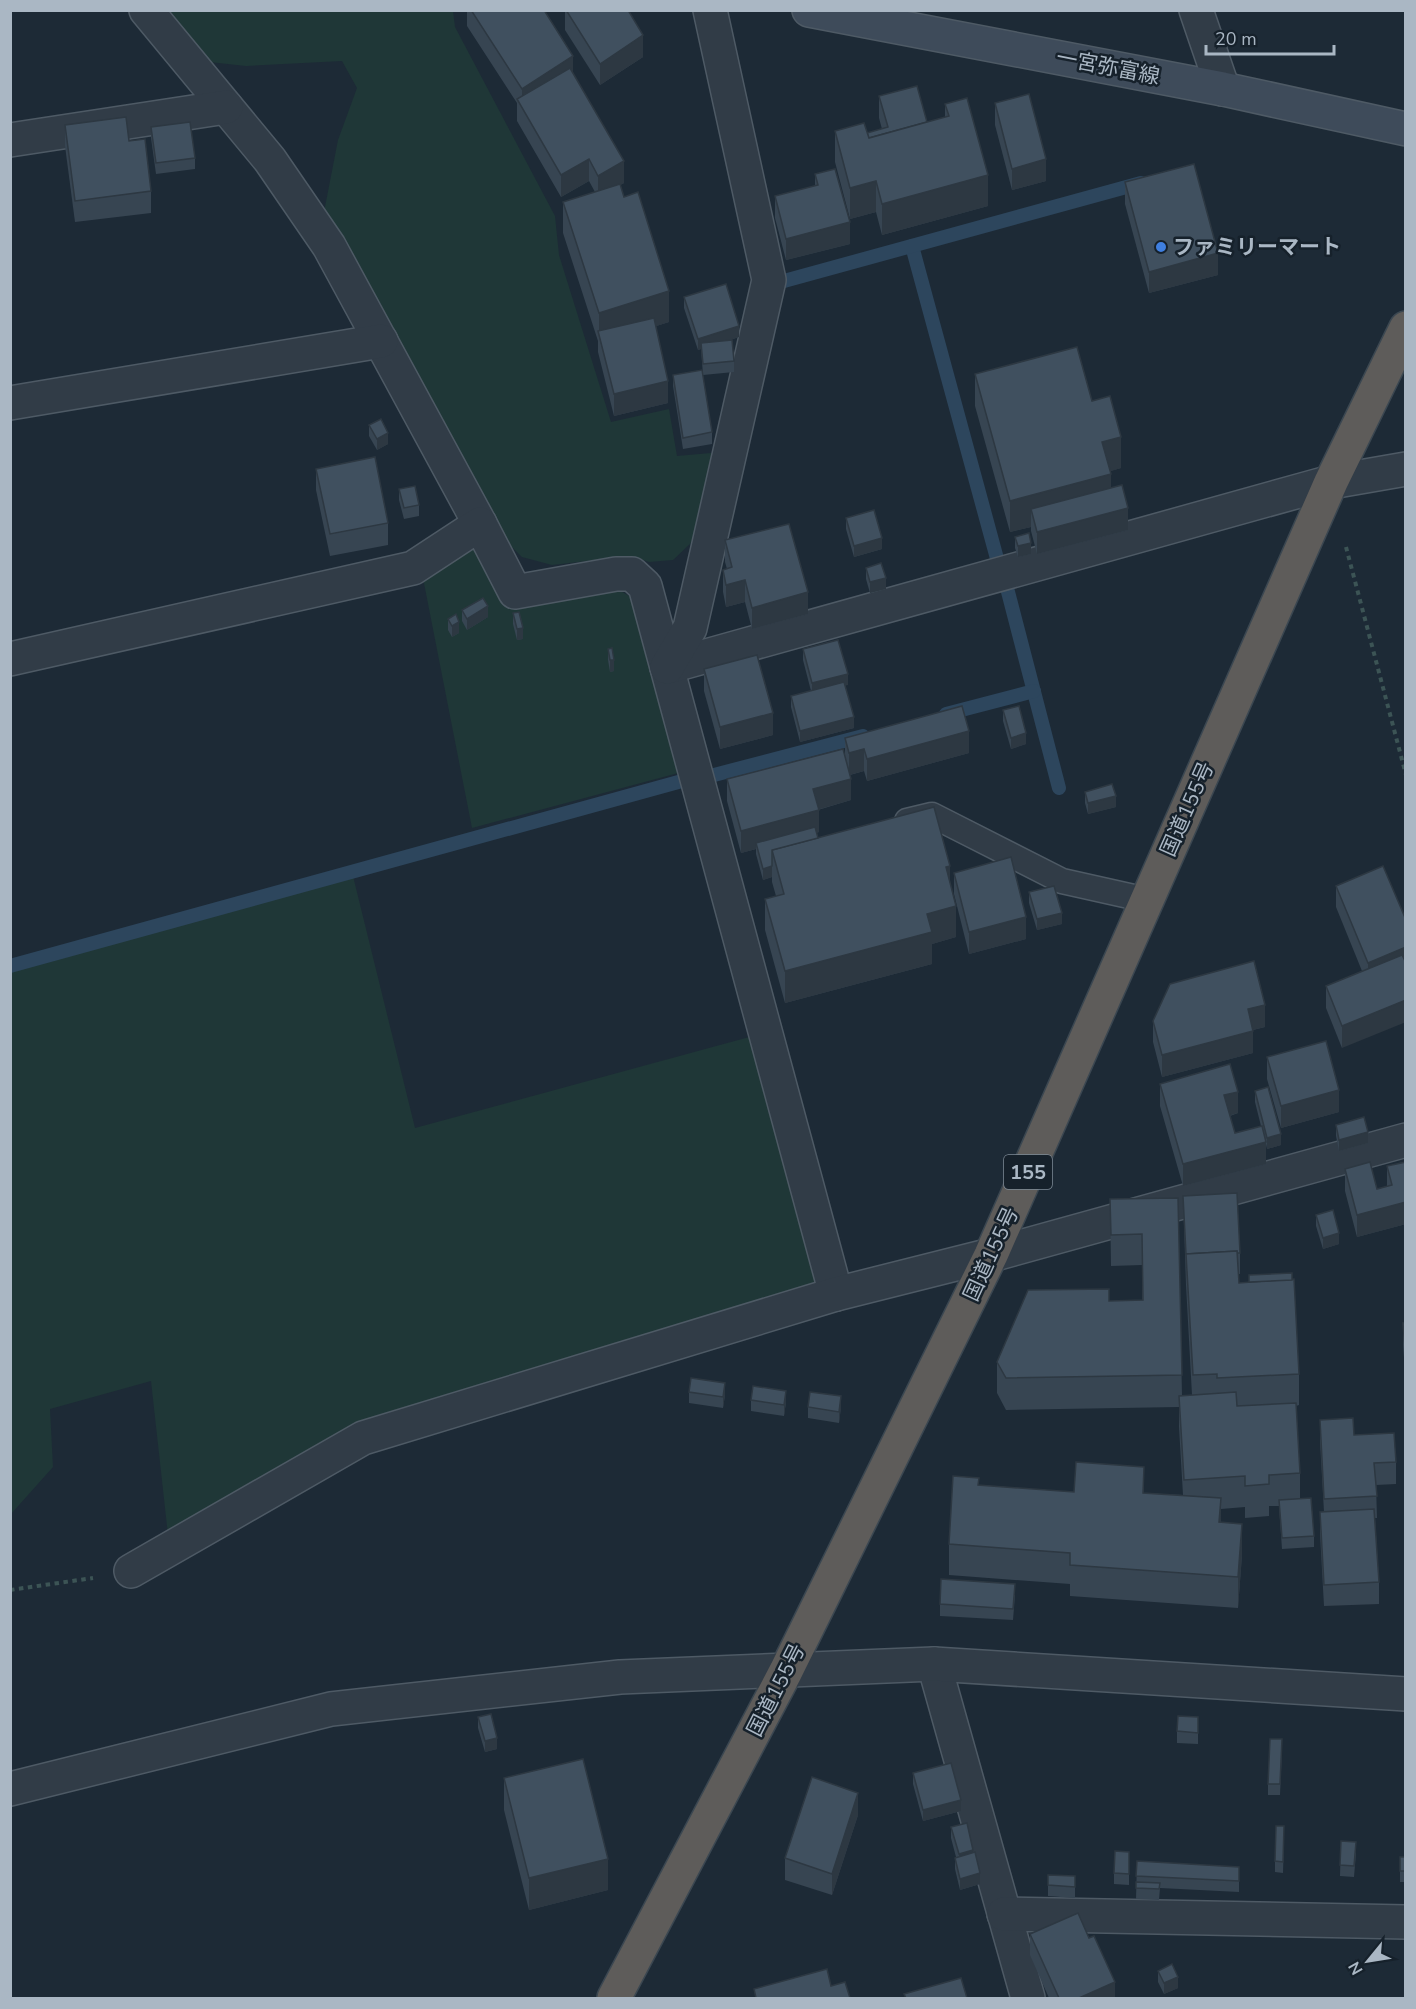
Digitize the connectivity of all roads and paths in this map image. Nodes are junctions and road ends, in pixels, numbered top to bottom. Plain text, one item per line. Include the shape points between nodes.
1 (146, 10) edge
2 (710, 10) edge
3 (808, 10) edge
4 (1196, 10) edge
5 (1223, 89) junction
6 (226, 107) junction
7 (1406, 129) edge
8 (10, 140) edge
9 (1406, 328) edge
10 (381, 341) junction
11 (10, 404) edge
12 (1406, 469) edge
13 (1331, 482) junction
14 (480, 524) junction
15 (1345, 540) dead end
16 (10, 659) edge
17 (667, 667) junction
18 (1406, 775) edge
19 (888, 826) edge
20 (1147, 900) junction
21 (1406, 1140) edge
22 (992, 1255) junction
23 (836, 1294) junction
24 (131, 1571) joint
25 (10, 1590) edge
26 (934, 1664) junction
27 (786, 1671) junction
28 (1406, 1694) edge
29 (10, 1789) edge
30 (1004, 1914) junction
31 (1406, 1922) edge
32 (614, 1998) edge
33 (1029, 1998) edge

1 - 6 street
2 - 17 street via 769,280 690,628
3 - 5 main road, 一宮弥富線
4 - 5 street
5 - 7 main road, 一宮弥富線
6 - 8 street
6 - 10 street via 270,160 329,246
9 - 13 highway, 国道155号 / 155
10 - 11 street
10 - 14 street
12 - 13 street
13 - 17 street
13 - 20 highway, 国道155号 / 155
14 - 16 street via 413,568
14 - 17 street via 514,592 632,574 645,586
15 - 18 path
17 - 23 street
19 - 20 lane via 932,815 1062,882
20 - 22 highway, 国道155号 / 155
21 - 22 street
22 - 23 street
22 - 27 highway, 国道155号 / 155
23 - 24 street via 363,1438
24 - 25 path
26 - 27 street
26 - 28 street
26 - 30 street
27 - 29 street via 620,1677 330,1709
27 - 32 highway, 国道155号 / 155
30 - 31 street
30 - 33 street

